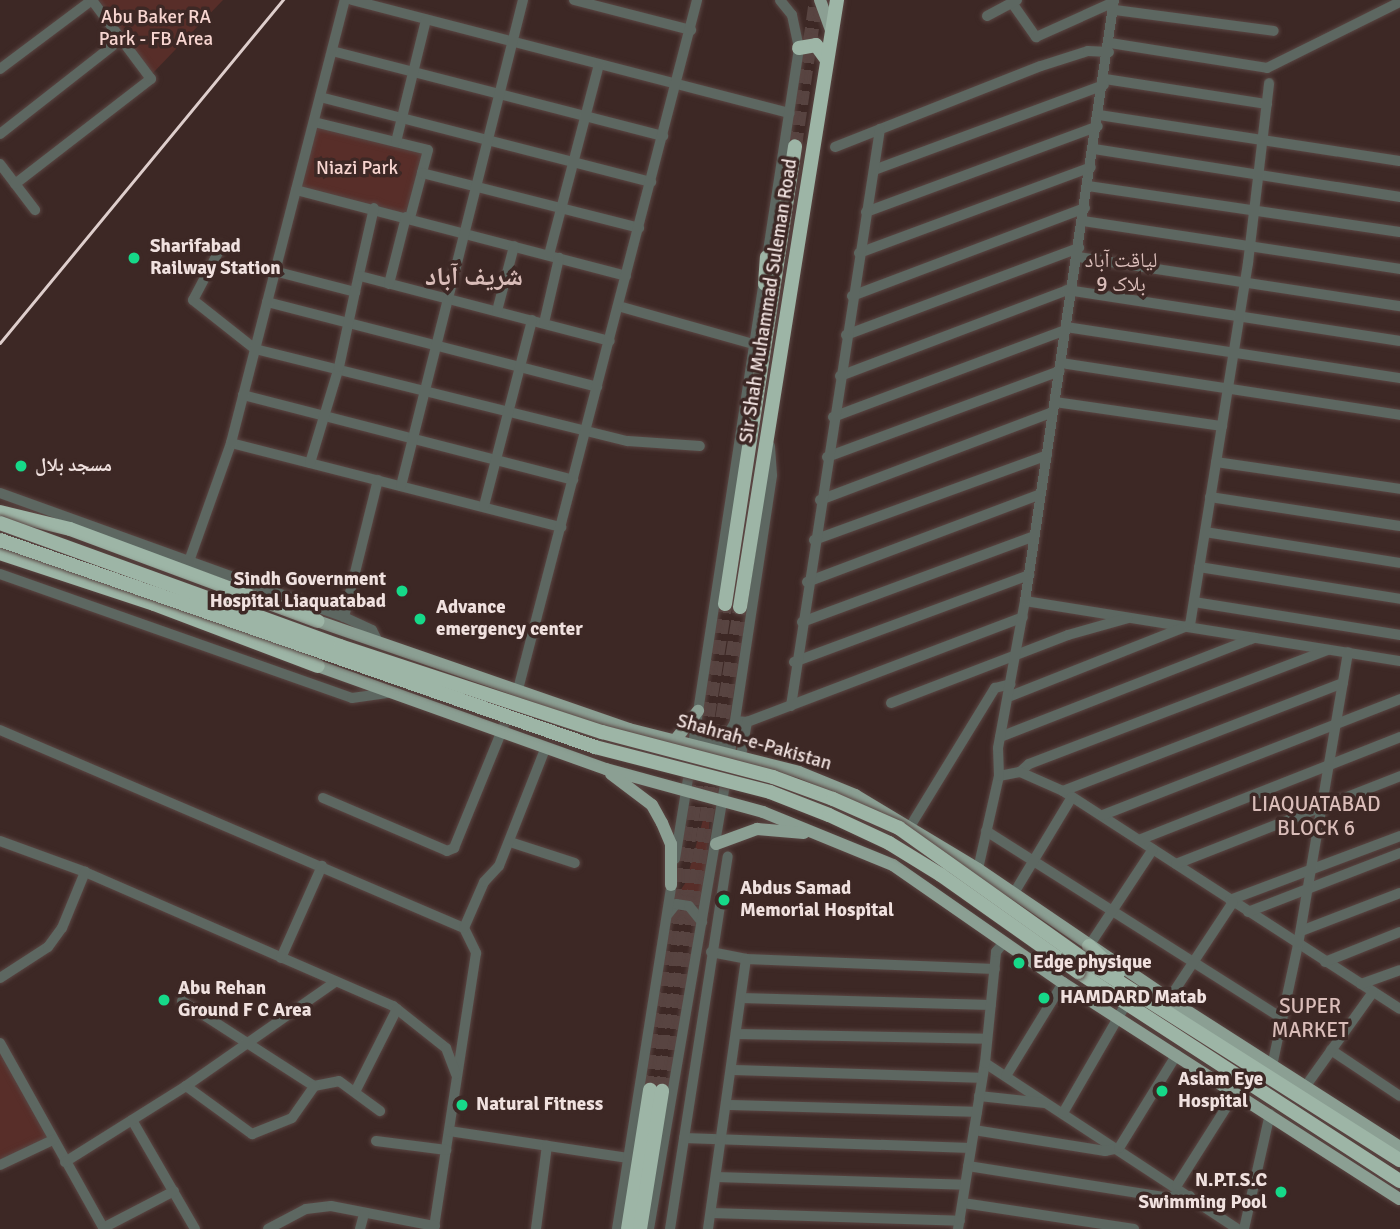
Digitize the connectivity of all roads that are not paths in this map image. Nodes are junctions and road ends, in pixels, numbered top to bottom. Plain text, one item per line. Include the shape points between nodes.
1 (92, 0) edge
2 (345, 0) edge
3 (352, 0) edge
4 (523, 0) edge
5 (574, 0) edge
6 (697, 0) edge
7 (780, 0) edge
8 (820, 0) edge
9 (837, 0) edge
10 (1014, 2) edge
11 (1398, 3) edge
12 (1115, 4) edge
13 (987, 16) dead end
14 (426, 20) junction
15 (691, 30) junction
16 (831, 30) junction
17 (1274, 31) dead end
18 (121, 40) junction
19 (512, 43) junction
20 (799, 48) junction
21 (1110, 48) junction
22 (332, 51) junction
23 (827, 59) junction
24 (599, 65) junction
25 (0, 69) edge
26 (413, 72) junction
27 (1105, 82) junction
28 (1269, 83) dead end
29 (676, 85) junction
30 (499, 94) junction
31 (320, 97) junction
32 (1267, 104) junction
33 (790, 113) junction
34 (586, 117) junction
35 (402, 118) junction
36 (1098, 121) junction
37 (314, 122) junction
38 (880, 130) junction
39 (0, 134) edge
40 (663, 136) junction
41 (1263, 140) junction
42 (488, 141) junction
43 (396, 142) junction
44 (794, 146) tunnel mouth
45 (835, 147) dead end
46 (1094, 149) junction
47 (1400, 161) edge
48 (573, 162) junction
49 (0, 164) edge
50 (1091, 167) junction
51 (874, 170) junction
52 (422, 173) junction
53 (1258, 175) junction
54 (651, 182) junction
55 (15, 184) junction
56 (476, 186) junction
57 (1088, 186) junction
58 (296, 190) junction
59 (1400, 197) edge
60 (374, 208) junction
61 (561, 208) junction
62 (1085, 208) junction
63 (35, 210) dead end
64 (1253, 211) junction
65 (866, 212) junction
66 (408, 217) junction
67 (1083, 221) junction
68 (639, 228) junction
69 (465, 232) junction
70 (1400, 232) edge
71 (514, 246) junction
72 (1250, 246) junction
73 (221, 247) dead end
74 (1078, 252) junction
75 (859, 253) junction
76 (554, 256) junction
77 (767, 257) junction
78 (1400, 269) edge
79 (274, 271) junction
80 (360, 276) junction
81 (626, 276) junction
82 (1245, 283) junction
83 (389, 284) junction
84 (1073, 291) junction
85 (355, 292) junction
86 (852, 296) junction
87 (448, 298) junction
88 (267, 302) junction
89 (618, 306) junction
90 (1400, 306) edge
91 (497, 311) junction
92 (1240, 317) junction
93 (532, 320) junction
94 (349, 323) junction
95 (544, 323) junction
96 (1066, 329) junction
97 (846, 335) junction
98 (610, 341) junction
99 (1400, 341) edge
100 (753, 344) junction
101 (436, 345) junction
102 (255, 349) junction
103 (1233, 355) junction
104 (763, 359) junction
105 (520, 366) junction
106 (339, 367) junction
107 (1060, 367) junction
108 (840, 376) junction
109 (1400, 378) edge
110 (597, 387) junction
111 (1228, 388) junction
112 (425, 392) junction
113 (758, 392) junction
114 (243, 395) junction
115 (1054, 407) junction
116 (508, 413) junction
117 (323, 414) junction
118 (1400, 415) edge
119 (833, 417) junction
120 (1222, 426) junction
121 (769, 428) junction
122 (586, 432) junction
123 (413, 438) junction
124 (231, 443) junction
125 (700, 446) dead end
126 (1047, 455) junction
127 (827, 457) junction
128 (496, 459) junction
129 (1216, 461) junction
130 (310, 463) junction
131 (378, 480) junction
132 (573, 480) junction
133 (401, 486) junction
134 (1400, 489) edge
135 (0, 493) edge
136 (1041, 494) junction
137 (731, 497) junction
138 (1210, 497) junction
139 (820, 499) junction
140 (484, 506) junction
141 (0, 512) edge
142 (0, 523) edge
143 (1400, 526) edge
144 (561, 527) junction
145 (1205, 532) junction
146 (1035, 536) junction
147 (0, 540) edge
148 (814, 540) junction
149 (0, 553) edge
150 (1400, 563) edge
151 (188, 564) junction
152 (1199, 568) junction
153 (0, 574) edge
154 (1029, 575) junction
155 (807, 582) junction
156 (1400, 599) edge
157 (1025, 601) junction
158 (1194, 602) junction
159 (725, 604) tunnel mouth
160 (740, 607) tunnel mouth
161 (1135, 616) junction
162 (344, 617) junction
163 (1023, 617) junction
164 (317, 621) joint
165 (802, 622) junction
166 (1190, 625) junction
167 (1400, 635) edge
168 (1256, 636) junction
169 (379, 642) junction
170 (1329, 649) junction
171 (1348, 652) junction
172 (1016, 656) junction
173 (1400, 661) edge
174 (794, 662) junction
175 (318, 666) joint
176 (1343, 682) junction
177 (1011, 684) junction
178 (518, 691) junction
179 (389, 692) junction
180 (1008, 697) junction
181 (1400, 699) edge
182 (891, 703) dead end
183 (791, 706) junction
184 (698, 711) junction
185 (741, 722) junction
186 (1336, 724) junction
187 (0, 730) edge
188 (500, 733) junction
189 (1000, 737) junction
190 (1400, 737) edge
191 (673, 738) junction
192 (693, 743) junction
193 (545, 749) junction
194 (740, 756) junction
195 (1329, 765) junction
196 (606, 769) junction
197 (1020, 772) junction
198 (999, 776) junction
199 (1400, 776) edge
200 (659, 783) junction
201 (686, 790) junction
202 (1068, 794) junction
203 (323, 798) dead end
204 (729, 802) junction
205 (1322, 807) junction
206 (1103, 815) junction
207 (911, 825) junction
208 (986, 831) junction
209 (812, 834) junction
210 (1400, 836) edge
211 (1139, 840) junction
212 (0, 841) edge
213 (510, 842) junction
214 (716, 844) junction
215 (1153, 849) junction
216 (1400, 853) edge
217 (727, 856) dead end
218 (1033, 861) junction
219 (575, 863) dead end
220 (1176, 864) junction
221 (322, 866) junction
222 (978, 869) junction
223 (1311, 870) junction
224 (85, 872) junction
225 (671, 885) junction
226 (1308, 889) junction
227 (1400, 892) edge
228 (1014, 893) junction
229 (1232, 901) junction
230 (1113, 911) junction
231 (1248, 912) junction
232 (666, 917) junction
233 (703, 923) junction
234 (464, 928) junction
235 (1301, 931) junction
236 (1400, 932) edge
237 (1004, 942) junction
238 (1298, 945) junction
239 (1089, 946) junction
240 (711, 952) junction
241 (281, 958) junction
242 (746, 959) junction
243 (1325, 962) junction
244 (1193, 963) junction
245 (1082, 966) junction
246 (995, 969) junction
247 (1400, 970) edge
248 (0, 978) edge
249 (335, 982) junction
250 (1063, 983) junction
251 (1361, 984) junction
252 (1373, 992) junction
253 (1138, 994) junction
254 (741, 998) junction
255 (182, 1001) dead end
256 (1174, 1002) junction
257 (991, 1005) junction
258 (397, 1009) junction
259 (1400, 1009) edge
260 (1122, 1011) junction
261 (1282, 1018) junction
262 (736, 1034) junction
263 (987, 1040) junction
264 (463, 1041) junction
265 (248, 1042) junction
266 (0, 1043) edge
267 (446, 1048) junction
268 (1331, 1051) junction
269 (1177, 1054) junction
270 (985, 1063) junction
271 (1272, 1066) junction
272 (731, 1070) junction
273 (1006, 1076) junction
274 (457, 1078) junction
275 (982, 1078) junction
276 (186, 1086) junction
277 (314, 1086) junction
278 (1305, 1087) junction
279 (355, 1092) junction
280 (1236, 1092) junction
281 (979, 1096) junction
282 (1400, 1096) edge
283 (1048, 1103) junction
284 (727, 1105) junction
285 (380, 1111) dead end
286 (977, 1112) junction
287 (1063, 1113) junction
288 (1270, 1114) junction
289 (132, 1120) junction
290 (974, 1130) junction
291 (449, 1131) junction
292 (684, 1138) junction
293 (53, 1140) junction
294 (376, 1141) dead end
295 (722, 1142) junction
296 (547, 1146) junction
297 (971, 1148) junction
298 (1119, 1149) junction
299 (1400, 1149) edge
300 (446, 1150) junction
301 (628, 1158) junction
302 (65, 1162) junction
303 (0, 1165) edge
304 (968, 1166) junction
305 (716, 1177) junction
306 (1400, 1181) edge
307 (965, 1185) junction
308 (1177, 1185) junction
309 (173, 1191) junction
310 (1191, 1195) junction
311 (1400, 1199) edge
312 (962, 1203) junction
313 (710, 1213) junction
314 (364, 1214) junction
315 (959, 1225) edge
316 (104, 1228) edge
317 (434, 1228) edge
318 (195, 1229) edge
319 (268, 1229) edge
320 (360, 1229) edge
321 (536, 1229) edge
322 (617, 1229) edge
323 (628, 1229) edge
324 (640, 1229) edge
325 (649, 1229) edge
326 (670, 1229) edge
327 (708, 1229) edge
328 (1134, 1229) edge
329 (1238, 1229) edge
330 (1244, 1229) edge

1 - 18 street
1 - 25 street
2 - 22 street
3 - 14 street
4 - 19 street
5 - 15 street
6 - 15 street
7 - 20 street via 792,15
8 - 16 main road
9 - 16 highway, Sir Shah Muhammad Suleman Road
10 - 12 street via 1036,37
10 - 13 street
11 - 21 street via 1267,68
12 - 17 street
12 - 21 street
14 - 19 street
14 - 26 street
15 - 29 street
16 - 23 highway, Sir Shah Muhammad Suleman Road
18 - 39 street
18 - 55 street via 150,79
19 - 24 street
19 - 30 street
20 - 23 highway via 816,45
20 - 33 street
21 - 27 street
21 - 38 street via 1041,66
22 - 26 street
22 - 31 street
23 - 121 highway, Sir Shah Muhammad Suleman Road
24 - 29 street
24 - 34 street
26 - 30 street
26 - 35 street
27 - 32 street
27 - 36 street
27 - 51 street
28 - 32 street
29 - 33 street
29 - 40 street
30 - 34 street
30 - 42 street
31 - 35 street
31 - 37 street
32 - 41 street
33 - 77 street
34 - 40 street
34 - 48 street
35 - 42 street
35 - 43 street
36 - 41 street
36 - 46 street
36 - 65 street
37 - 43 street
37 - 58 street
38 - 45 street
38 - 51 street
40 - 54 street
41 - 47 street
41 - 53 street
42 - 48 street
42 - 56 street
43 - 52 street via 428,150
44 - 104 highway, Sir Shah Muhammad Suleman Road
46 - 50 street
46 - 53 street
48 - 54 street
48 - 61 street
49 - 55 street
50 - 57 street
50 - 75 street
51 - 65 street
52 - 56 street
52 - 66 street
53 - 59 street
53 - 64 street
54 - 68 street
55 - 63 street
56 - 61 street
56 - 69 street
57 - 62 street
57 - 64 street
58 - 60 street
58 - 79 street
60 - 66 street
60 - 80 street
61 - 68 street
61 - 76 street
62 - 67 street
62 - 86 street
64 - 70 street
64 - 72 street
65 - 75 street
66 - 69 street
66 - 83 street
67 - 72 street
67 - 74 street
68 - 81 street
69 - 71 street
69 - 87 street
71 - 76 street
71 - 91 street
72 - 78 street
72 - 82 street
73 - 102 street via 192,300
74 - 82 street
74 - 84 street
74 - 97 street
75 - 86 street
76 - 81 street
76 - 95 street
77 - 100 street
77 - 104 highway
79 - 85 street
79 - 88 street
80 - 83 street
80 - 85 street
81 - 89 street
82 - 90 street
82 - 92 street
83 - 87 street
84 - 92 street
84 - 96 street
84 - 108 street
85 - 94 street
86 - 97 street
87 - 91 street
87 - 101 street
88 - 94 street
88 - 102 street
89 - 98 street
89 - 100 street
91 - 93 street
92 - 99 street
92 - 103 street
93 - 95 street
93 - 105 street
94 - 101 street
94 - 106 street
95 - 98 street
96 - 103 street
96 - 107 street
96 - 119 street
97 - 108 street
98 - 110 street
100 - 137 street
101 - 105 street
101 - 112 street
102 - 106 street
102 - 114 street
103 - 109 street
103 - 111 street
104 - 113 highway, Sir Shah Muhammad Suleman Road
105 - 110 street
105 - 116 street
106 - 112 street
106 - 117 street
107 - 111 street
107 - 115 street
107 - 127 street
108 - 119 street
110 - 122 street
111 - 118 street
111 - 120 street
112 - 116 street
112 - 123 street
113 - 137 highway
113 - 159 highway, Sir Shah Muhammad Suleman Road
114 - 117 street
114 - 124 street
115 - 120 street
115 - 126 street
115 - 139 street
116 - 122 street
116 - 128 street
117 - 123 street
117 - 130 street
119 - 127 street
120 - 129 street
121 - 160 highway, Sir Shah Muhammad Suleman Road
121 - 185 street via 772,475
122 - 125 street via 628,441
122 - 132 street
123 - 128 street
123 - 133 street
124 - 130 street
124 - 151 street
126 - 136 street
126 - 148 street
127 - 139 street
128 - 132 street
128 - 140 street
129 - 134 street
129 - 138 street
130 - 131 street
131 - 133 street
131 - 162 street
132 - 144 street
133 - 140 street
135 - 151 street
136 - 146 street
136 - 155 street
137 - 184 street
138 - 143 street
138 - 145 street
139 - 148 street
140 - 144 street
141 - 164 highway via 70,529
142 - 245 highway, bridge via 340,646 603,732 773,777 833,799 899,828
144 - 178 street
145 - 150 street
145 - 152 street
146 - 154 street
146 - 165 street
147 - 245 highway, bridge via 595,747 771,792 830,815 889,843
148 - 155 street
149 - 175 highway via 154,604
151 - 162 street
152 - 156 street
152 - 158 street
153 - 179 street via 352,698
154 - 157 street
154 - 174 street
155 - 165 street
157 - 161 street
157 - 163 street
158 - 166 street
158 - 167 street
161 - 166 street
161 - 172 street
162 - 169 street via 372,630
163 - 172 street
163 - 183 street
164 - 169 main road, Shahrah-e-Pakistan
165 - 174 street
166 - 168 street
166 - 180 street
168 - 170 street
168 - 189 street
169 - 178 main road, Shahrah-e-Pakistan
170 - 171 street
170 - 197 street via 1029,764
171 - 173 street
171 - 176 street
172 - 177 street
172 - 182 street
174 - 183 street
175 - 179 main road
176 - 186 street
176 - 202 street
177 - 180 street
177 - 207 street via 995,688
178 - 188 street
178 - 191 main road, Shahrah-e-Pakistan via 629,729
179 - 188 main road
180 - 189 street
181 - 186 street
183 - 185 street
184 - 185 street via 699,735 710,744 727,741
184 - 191 main road
184 - 192 street
185 - 194 street
186 - 195 street
186 - 206 street
187 - 221 street
188 - 193 main road
188 - 203 street via 454,848 447,850
189 - 198 street
190 - 195 street
191 - 192 main road, Shahrah-e-Pakistan
191 - 200 main road via 679,749 679,766 672,777
192 - 194 main road, Shahrah-e-Pakistan
192 - 201 street
193 - 196 main road
193 - 213 street
194 - 204 street
194 - 204 main road via 730,776
194 - 207 main road, Shahrah-e-Pakistan via 855,795
195 - 205 street
195 - 211 street
196 - 200 main road
196 - 225 main road via 652,805 671,844
197 - 198 street
197 - 202 street
198 - 208 street
199 - 205 street
200 - 201 main road
201 - 204 main road
201 - 225 street
202 - 206 street
202 - 218 street
204 - 209 main road
204 - 214 street
205 - 220 street
205 - 223 street
206 - 211 street
207 - 222 main road, Shahrah-e-Pakistan
208 - 218 street
208 - 222 street
209 - 214 main road via 757,830
209 - 237 main road via 893,865
210 - 223 street
211 - 215 street
212 - 224 street
213 - 219 street
213 - 234 street via 499,866 484,882
214 - 233 street
215 - 220 street
215 - 230 street
216 - 226 street
217 - 240 street
218 - 228 street
218 - 230 street
220 - 229 street
221 - 234 street
221 - 241 street
222 - 228 main road, Shahrah-e-Pakistan
223 - 226 street
223 - 229 street
224 - 241 street
224 - 248 street via 62,928 48,947
225 - 232 street
226 - 231 street
226 - 235 street
227 - 235 street
228 - 239 main road, Shahrah-e-Pakistan
229 - 231 street
229 - 244 street
230 - 239 street
230 - 244 street
231 - 238 street
232 - 233 street via 670,909 683,904 696,909
232 - 301 street
233 - 325 street
234 - 264 street via 476,953
235 - 238 street
236 - 243 street
237 - 246 street via 996,953
237 - 250 main road
238 - 243 street
238 - 261 street
239 - 253 highway
239 - 256 main road, Shahrah-e-Pakistan
240 - 242 street
240 - 292 street
241 - 249 street
242 - 246 street
242 - 254 street
243 - 251 street
244 - 256 street
244 - 261 street
245 - 253 highway
245 - 260 highway
246 - 257 street
247 - 251 street
249 - 258 street
249 - 265 street
250 - 260 main road
250 - 273 street
251 - 252 street
252 - 259 street
252 - 268 street
253 - 299 highway
254 - 257 street
254 - 262 street
255 - 265 street
256 - 271 main road, Shahrah-e-Pakistan
257 - 263 street
258 - 267 street
258 - 279 street
260 - 269 main road
260 - 287 street
260 - 306 highway via 1271,1094
261 - 271 street
262 - 263 street
262 - 272 street
263 - 270 street
264 - 267 street
264 - 274 street
265 - 276 street
265 - 277 street
266 - 293 street
267 - 274 street
268 - 278 street
268 - 282 street
269 - 280 main road
269 - 298 street
270 - 273 street
270 - 275 street
271 - 278 main road, Shahrah-e-Pakistan
272 - 275 street
272 - 284 street
273 - 283 street
274 - 291 street
275 - 281 street
276 - 277 street via 252,1134 292,1118
276 - 289 street
277 - 279 street via 339,1082
278 - 299 main road, Shahrah-e-Pakistan
279 - 285 street
280 - 288 main road
280 - 308 street
281 - 283 street
281 - 286 street
283 - 287 street
284 - 286 street
284 - 295 street
286 - 290 street
287 - 298 street
288 - 311 main road
288 - 330 street
289 - 302 street
289 - 309 street
290 - 297 street
290 - 298 street via 1105,1151
291 - 296 street
291 - 300 street
292 - 295 street
292 - 326 street
293 - 302 street
293 - 303 street
294 - 300 street
295 - 297 street
295 - 305 street
296 - 301 street
296 - 321 street
297 - 304 street
298 - 308 street
300 - 317 street
301 - 322 street
302 - 316 street
304 - 307 street
304 - 310 street via 1164,1197
305 - 307 street
305 - 313 street
307 - 312 street
308 - 310 street
309 - 316 street
309 - 318 street
310 - 329 street
312 - 315 street
312 - 328 street
313 - 315 street
313 - 327 street
314 - 317 street
314 - 319 street via 331,1206 306,1209
314 - 320 street
323 - 324 highway via 656,1090

